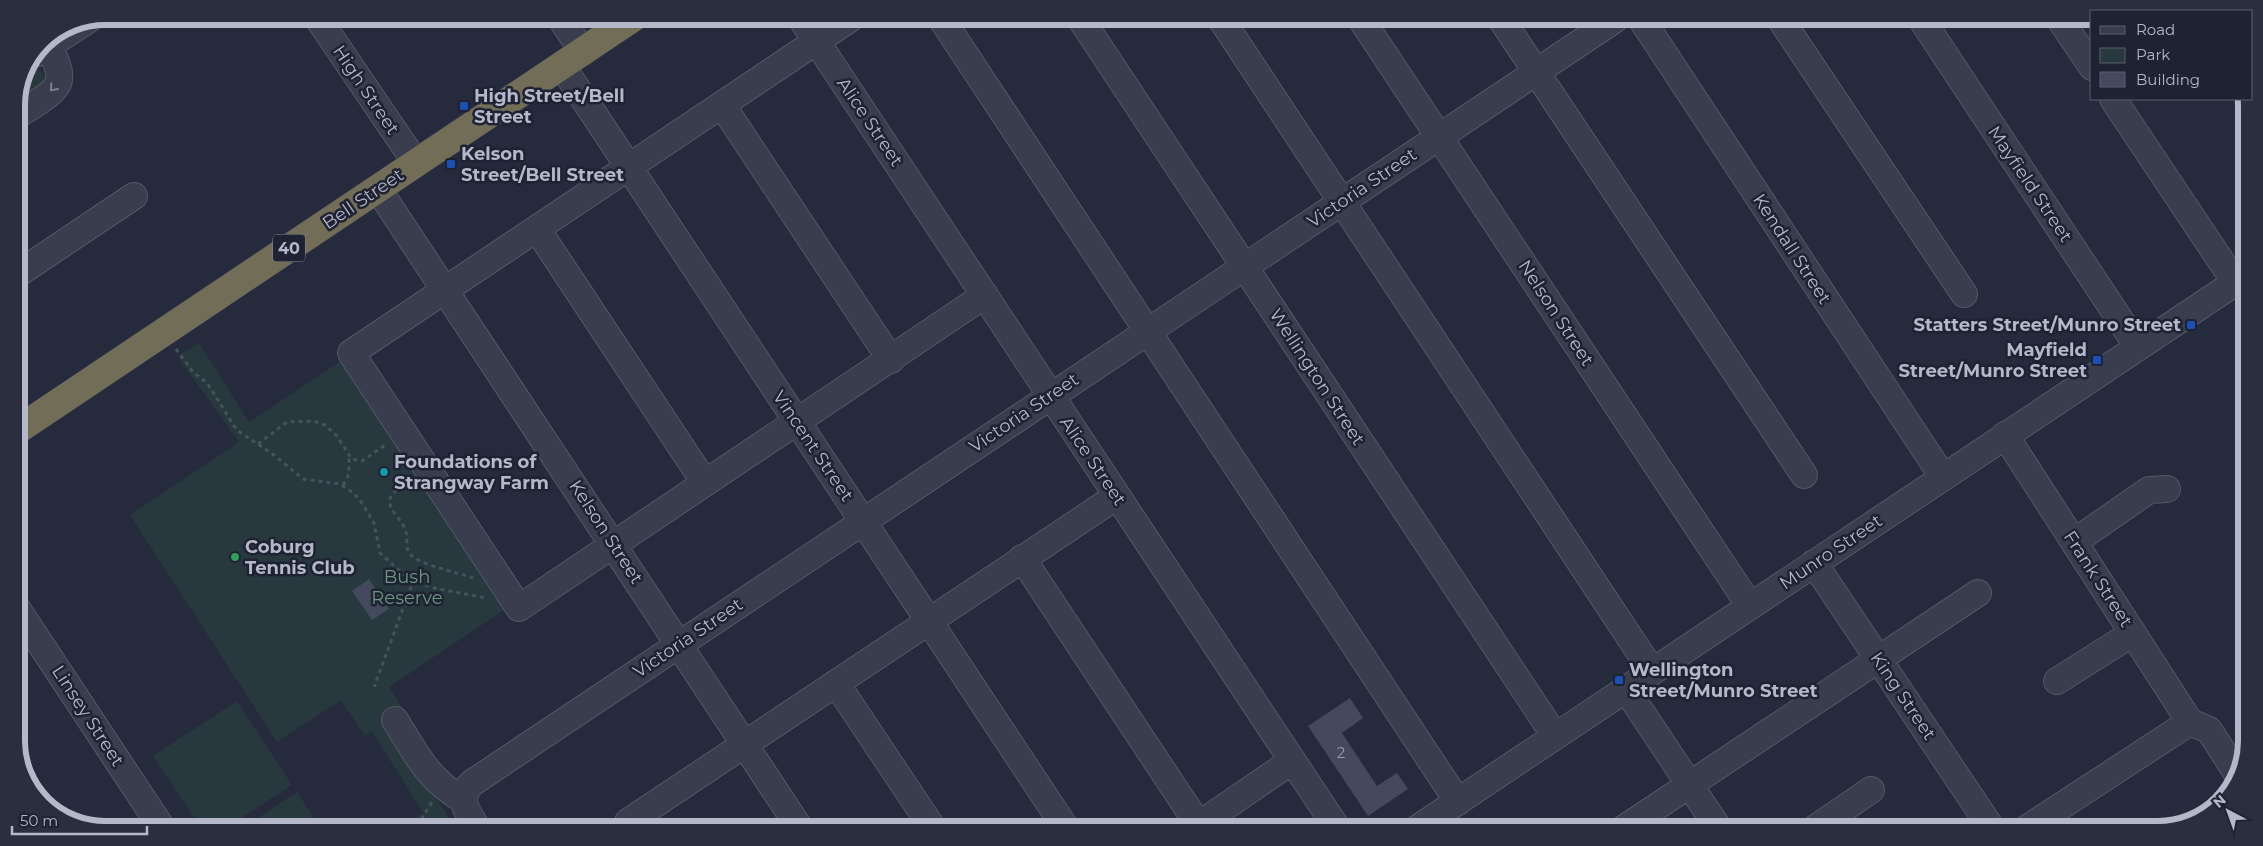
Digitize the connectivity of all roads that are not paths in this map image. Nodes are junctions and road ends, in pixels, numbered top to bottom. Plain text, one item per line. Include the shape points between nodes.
1 (321, 25) edge
2 (562, 25) edge
3 (623, 25) edge
4 (805, 25) edge
5 (841, 25) edge
6 (947, 25) edge
7 (1085, 25) edge
8 (1225, 25) edge
9 (1365, 25) edge
10 (1504, 25) edge
11 (1606, 25) edge
12 (1645, 25) edge
13 (1784, 25) edge
14 (1925, 25) edge
15 (2064, 25) edge
16 (816, 42) junction
17 (45, 52) edge
18 (572, 59) junction
19 (2090, 64) edge
20 (1536, 72) junction
21 (2114, 100) edge
22 (722, 104) junction
23 (25, 110) edge
24 (1439, 136) junction
25 (416, 163) junction
26 (629, 168) junction
27 (378, 189) junction
28 (134, 196) dead end
29 (1342, 202) junction
30 (537, 229) junction
31 (1244, 267) junction
32 (25, 269) edge
33 (2238, 274) edge
34 (2238, 283) edge
35 (446, 290) junction
36 (1964, 294) dead end
37 (986, 296) junction
38 (1148, 331) junction
39 (2138, 347) junction
40 (891, 360) junction
41 (1050, 395) junction
42 (797, 422) junction
43 (25, 425) edge
44 (2006, 435) junction
45 (1804, 476) dead end
46 (1942, 478) junction
47 (705, 483) junction
48 (2166, 489) dead end
49 (1117, 496) junction
50 (863, 522) junction
51 (2074, 542) junction
52 (614, 544) junction
53 (1022, 558) junction
54 (1814, 563) junction
55 (1978, 594) dead end
56 (1750, 606) junction
57 (25, 621) edge
58 (929, 621) junction
59 (2133, 633) junction
60 (678, 644) junction
61 (1879, 660) junction
62 (1652, 671) junction
63 (2057, 681) dead end
64 (836, 683) junction
65 (1626, 688) junction
66 (395, 720) dead end
67 (2190, 722) junction
68 (1555, 736) junction
69 (745, 744) junction
70 (1292, 761) junction
71 (2234, 768) edge
72 (1691, 785) junction
73 (1871, 790) dead end
74 (1458, 802) junction
75 (470, 815) edge
76 (157, 821) edge
77 (630, 821) edge
78 (796, 821) edge
79 (928, 821) edge
80 (1061, 821) edge
81 (1193, 821) edge
82 (1203, 821) edge
83 (1332, 821) edge
84 (1436, 821) edge
85 (1634, 821) edge
86 (1714, 821) edge
87 (1826, 821) edge
88 (1987, 821) edge
89 (2040, 821) edge

1 - 25 street, High Street
2 - 18 street, Vincent Street
3 - 18 highway, Bell Street / 40
4 - 16 street, Alice Street
5 - 16 street
6 - 38 street
7 - 31 street, Wellington Street
8 - 29 street
9 - 24 street, Nelson Street
10 - 20 street
11 - 20 street, Victoria Street
12 - 46 street, Kendall Street
13 - 36 street
14 - 39 street, Mayfield Street
15 - 19 street
16 - 22 street
16 - 37 street, Alice Street
17 -> 23 street via 58,71 59,81 55,88
18 - 25 highway, Bell Street / 40
18 - 26 street, Vincent Street
20 - 24 street, Victoria Street
20 - 45 street
21 - 33 street
22 - 26 street
22 - 40 street
24 - 29 street, Victoria Street
24 - 56 street, Nelson Street
25 - 27 highway, Bell Street / 40
26 - 30 street
26 - 42 street, Vincent Street
27 - 35 street, Kelson Street
27 - 43 highway, Bell Street / 40
28 - 32 street
29 - 31 street, Victoria Street
29 - 62 street
30 - 35 street
30 - 47 street
31 - 38 street, Victoria Street
31 - 68 street, Wellington Street
34 - 39 street, Munro Street
35 - 52 street, Kelson Street
35 - 52 street via 351,353 516,604 519,608
37 - 40 street
37 - 41 street, Alice Street
38 - 41 street, Victoria Street
38 - 74 street
39 - 44 street, Munro Street
40 - 42 street
41 - 49 street, Alice Street
41 - 50 street, Victoria Street
42 - 47 street
42 - 50 street, Vincent Street
44 - 46 street, Munro Street
44 - 51 street, Frank Street
46 - 54 street, Munro Street
47 - 52 street
48 - 51 street via 2149,490
49 - 53 street
49 - 70 street, Alice Street
50 - 58 street, Vincent Street
50 - 60 street, Victoria Street
51 - 59 street, Frank Street
52 - 60 street, Kelson Street
53 - 58 street
53 - 81 street
54 - 56 street, Munro Street
54 - 61 street, King Street
55 - 61 street
56 - 62 street, Munro Street
57 - 76 street, Linsey Street
58 - 64 street
58 - 80 street, Vincent Street
59 - 63 street
59 - 67 street, Frank Street
60 - 69 street, Kelson Street
60 - 75 street, Victoria Street via 472,783 467,788
61 - 72 street via 1787,727
61 - 88 street, King Street
62 - 65 street, Munro Street
64 - 69 street
64 - 79 street
65 - 68 street, Munro Street
65 - 72 street
66 - 75 street via 434,778
67 - 71 street via 2209,730
67 - 89 street
68 - 74 street, Munro Street
69 - 77 street
69 - 78 street, Kelson Street
70 - 82 street
70 - 83 street, Alice Street
72 - 85 street
72 - 86 street
73 - 87 street
74 - 84 street, Munro Street

